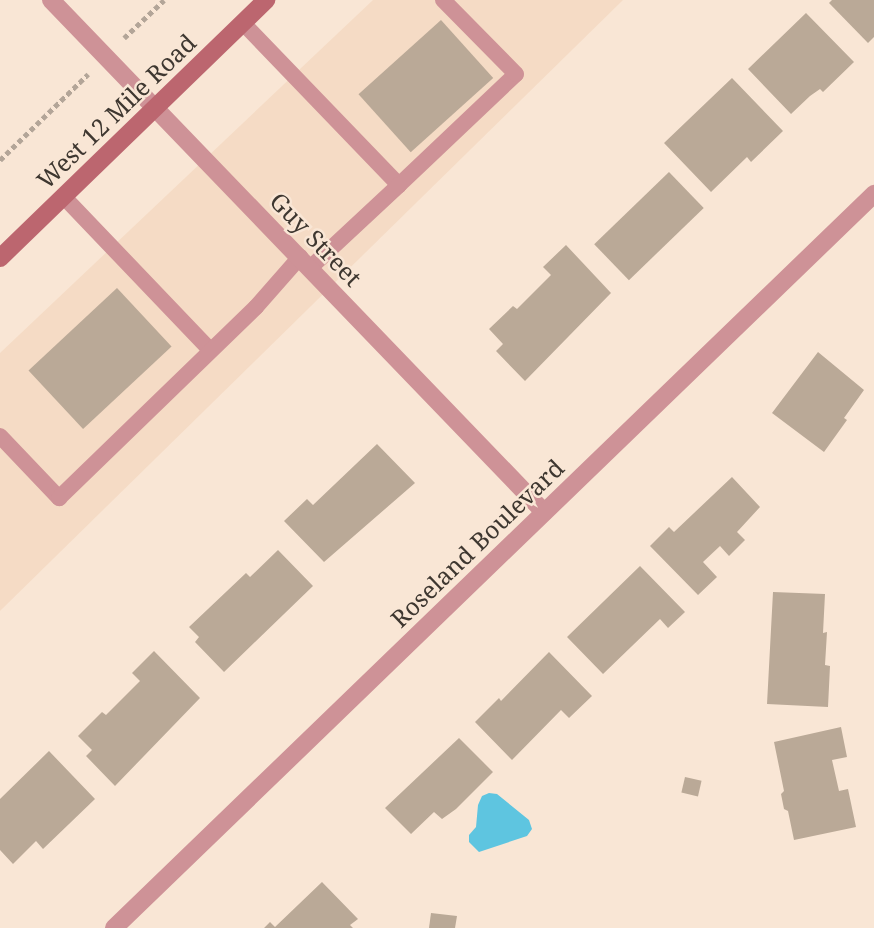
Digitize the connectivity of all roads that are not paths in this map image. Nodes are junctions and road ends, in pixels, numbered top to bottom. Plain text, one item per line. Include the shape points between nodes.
1 (51, 0) edge
2 (266, 0) edge
3 (443, 0) edge
4 (243, 23) junction
5 (155, 107) junction
6 (399, 185) junction
7 (874, 194) edge
8 (63, 196) junction
9 (0, 258) edge
10 (305, 262) junction
11 (210, 350) junction
12 (0, 436) edge
13 (544, 512) junction
14 (114, 928) edge

1 - 5 street, Guy Street
2 - 4 main road, West 12 Mile Road
3 - 6 lane via 516,74
4 - 5 main road, West 12 Mile Road
4 - 6 lane
5 - 8 main road, West 12 Mile Road
5 - 10 street, Guy Street
6 - 10 lane
7 - 13 street, Roseland Boulevard
8 - 9 main road, West 12 Mile Road
8 - 11 lane
10 - 11 lane
10 - 13 street, Guy Street
11 - 12 lane via 59,498
13 - 14 street, Roseland Boulevard

